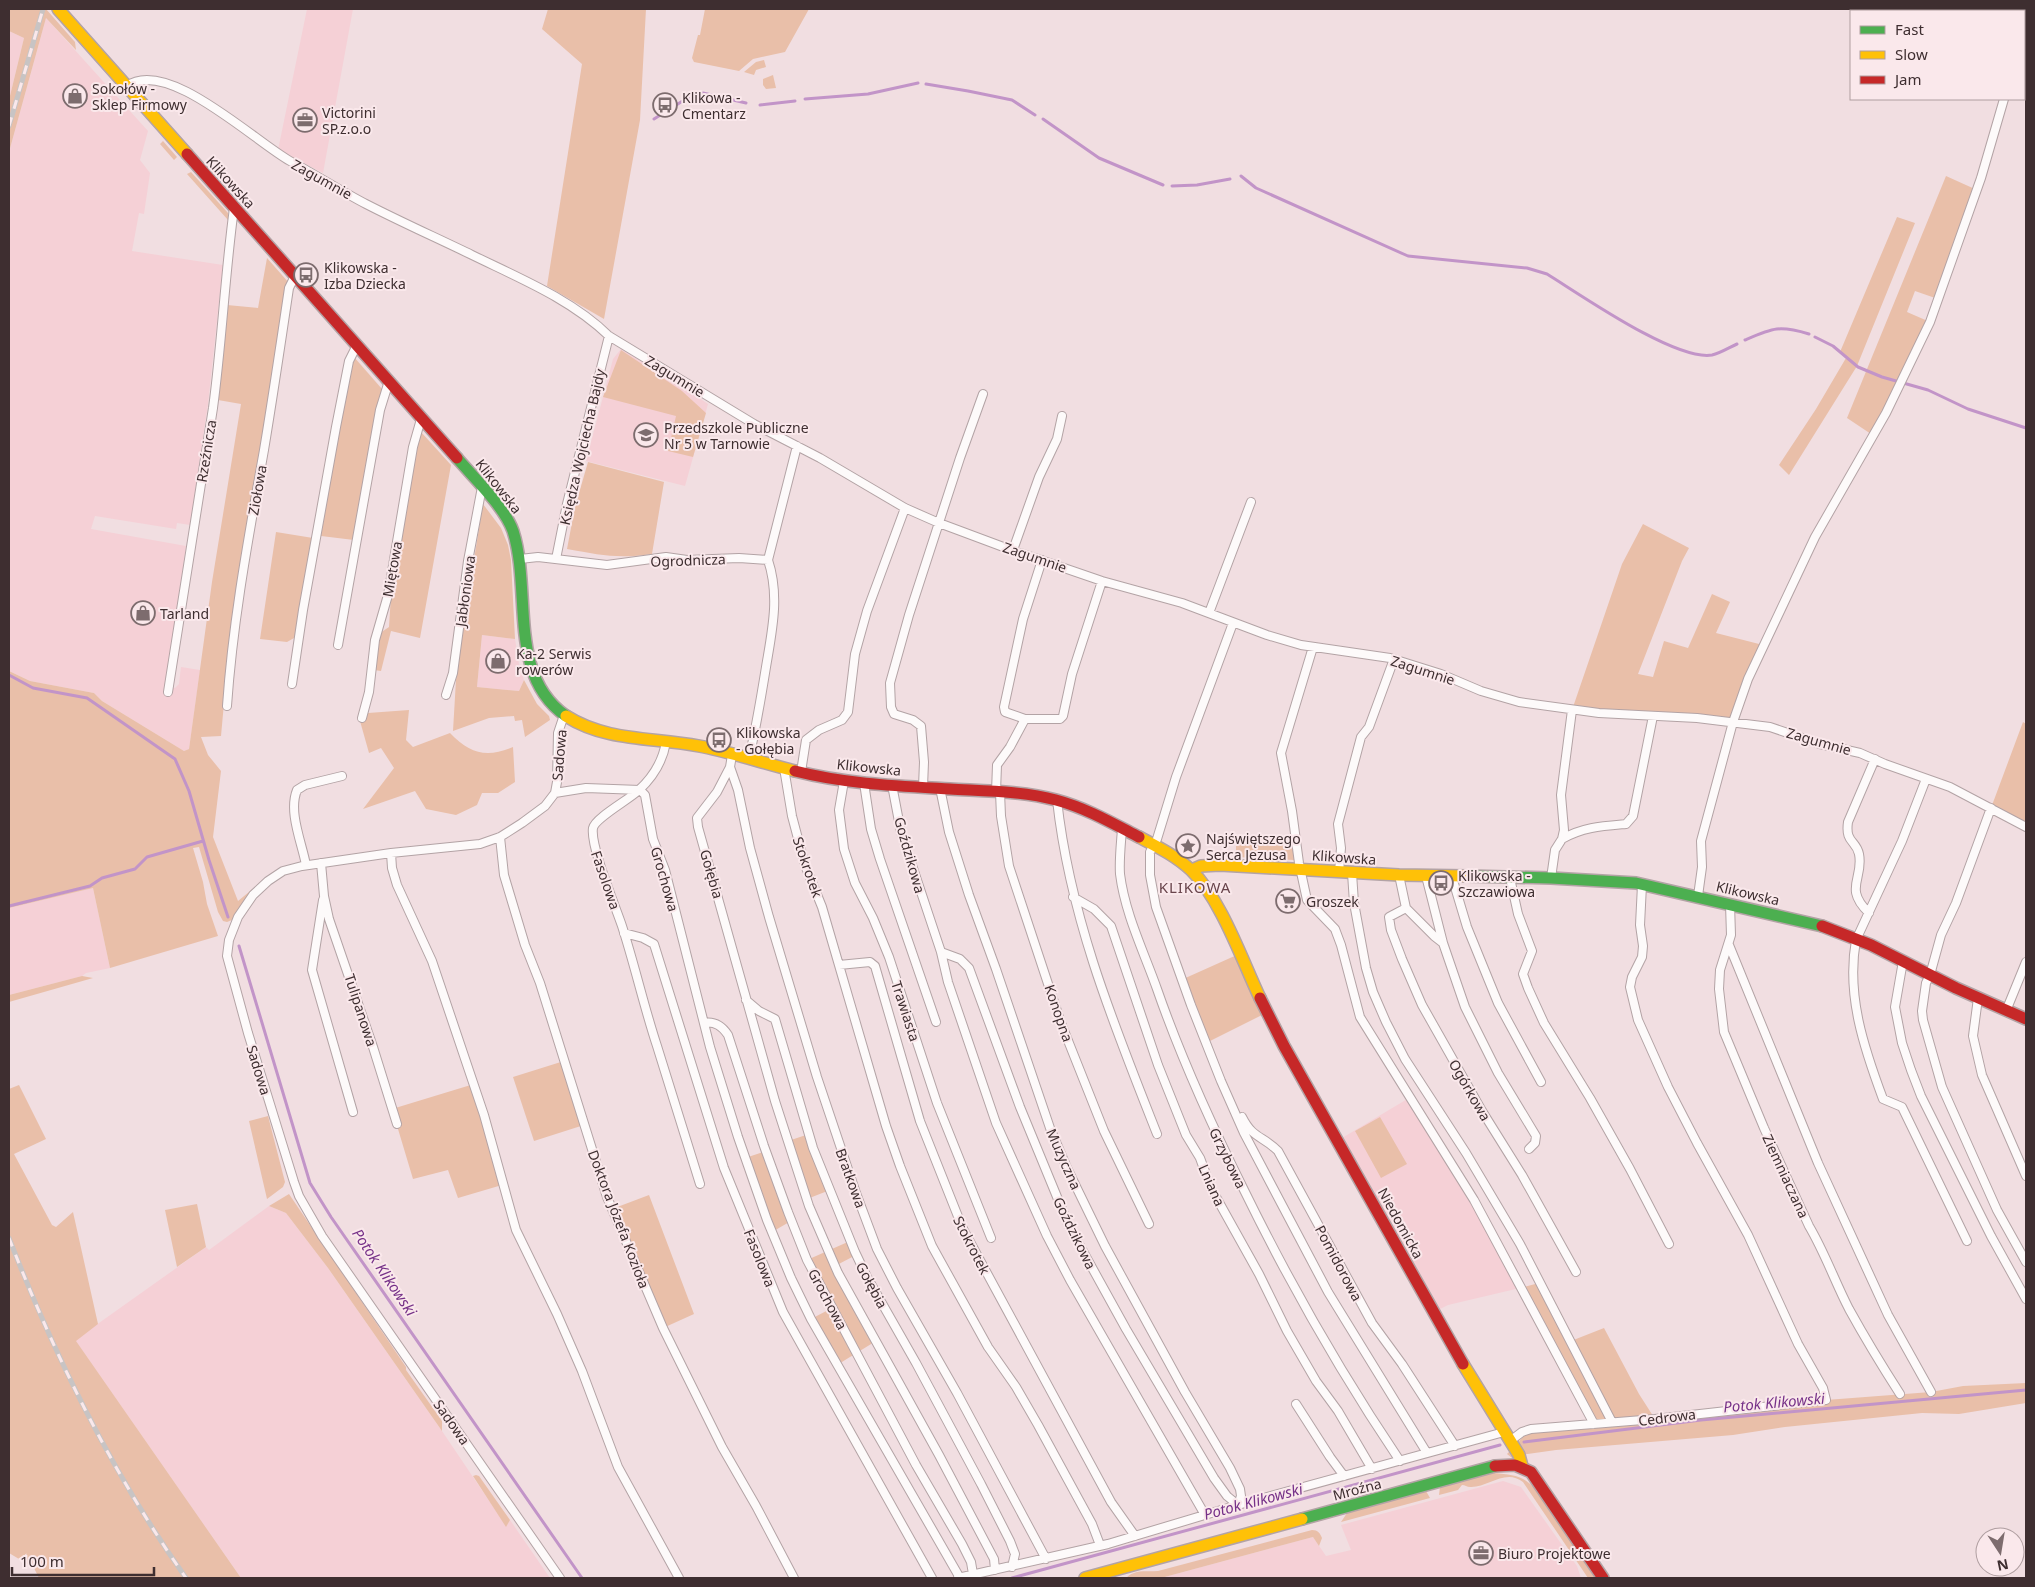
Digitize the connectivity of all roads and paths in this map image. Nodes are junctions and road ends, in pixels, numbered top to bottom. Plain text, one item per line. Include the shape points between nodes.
1 (58, 9) edge
2 (127, 86) junction
3 (2004, 100) edge
4 (234, 208) junction
5 (296, 276) junction
6 (608, 336) junction
7 (356, 345) junction
8 (389, 381) junction
9 (983, 394) dead end
10 (1062, 416) dead end
11 (421, 419) junction
12 (797, 446) junction
13 (482, 487) junction
14 (1250, 502) dead end
15 (905, 508) junction
16 (939, 523) junction
17 (1013, 550) junction
18 (520, 558) junction
19 (556, 559) junction
20 (768, 560) junction
21 (1042, 560) junction
22 (1102, 580) junction
23 (1209, 613) junction
24 (1233, 623) junction
25 (338, 645) dead end
26 (1313, 647) junction
27 (1394, 659) junction
28 (292, 684) dead end
29 (168, 692) dead end
30 (446, 695) dead end
31 (227, 706) dead end
32 (1572, 710) junction
33 (564, 715) junction
34 (1653, 716) junction
35 (362, 718) dead end
36 (1025, 719) junction
37 (1733, 722) junction
38 (666, 742) junction
39 (732, 755) junction
40 (749, 758) junction
41 (1874, 759) junction
42 (730, 767) junction
43 (784, 768) junction
44 (801, 772) junction
45 (342, 776) dead end
46 (1926, 779) junction
47 (844, 781) junction
48 (864, 783) junction
49 (892, 785) junction
50 (923, 787) junction
51 (940, 788) junction
52 (640, 790) junction
53 (998, 792) junction
54 (555, 793) junction
55 (1057, 800) junction
56 (1991, 808) junction
57 (2026, 827) edge
58 (1122, 829) junction
59 (500, 837) junction
60 (1562, 839) junction
61 (1154, 846) junction
62 (391, 853) junction
63 (321, 863) junction
64 (306, 865) junction
65 (1301, 869) junction
66 (1192, 870) junction
67 (1339, 872) junction
68 (1352, 873) junction
69 (1399, 875) junction
70 (1426, 876) junction
71 (1452, 877) junction
72 (1510, 878) junction
73 (1551, 878) junction
74 (1642, 885) junction
75 (324, 896) junction
76 (1698, 896) junction
77 (1074, 897) junction
78 (1730, 904) junction
79 (1406, 908) junction
80 (1869, 913) junction
81 (624, 933) junction
82 (1856, 940) junction
83 (1443, 943) junction
84 (1729, 945) junction
85 (941, 952) junction
86 (1903, 961) junction
87 (2026, 962) edge
88 (839, 964) junction
89 (1930, 975) junction
90 (1978, 998) junction
91 (746, 1000) junction
92 (2006, 1011) junction
93 (2026, 1018) edge
94 (936, 1022) dead end
95 (704, 1023) junction
96 (1542, 1082) dead end
97 (1223, 1086) junction
98 (353, 1112) dead end
99 (397, 1124) dead end
100 (1157, 1134) dead end
101 (1529, 1149) dead end
102 (2026, 1176) edge
103 (700, 1184) dead end
104 (1149, 1224) dead end
105 (992, 1238) dead end
106 (1967, 1241) dead end
107 (1668, 1244) dead end
108 (2026, 1262) edge
109 (1576, 1272) dead end
110 (2026, 1299) edge
111 (1931, 1392) dead end
112 (1900, 1394) dead end
113 (1296, 1404) dead end
114 (1612, 1422) junction
115 (1594, 1424) junction
116 (1507, 1437) junction
117 (1455, 1446) junction
118 (1427, 1453) junction
119 (1400, 1461) junction
120 (1522, 1466) junction
121 (1372, 1469) junction
122 (1344, 1476) junction
123 (1238, 1505) junction
124 (1205, 1515) junction
125 (1135, 1536) junction
126 (1100, 1545) junction
127 (1046, 1559) junction
128 (1012, 1566) junction
129 (995, 1570) junction
130 (973, 1574) junction
131 (560, 1578) edge
132 (679, 1578) edge
133 (794, 1578) edge
134 (932, 1578) edge
135 (959, 1578) edge
136 (1085, 1578) edge
137 (1603, 1578) edge

1 - 2 street, Klikowska
2 - 4 street, Klikowska
2 - 6 street, Zagumnie via 135,80 151,79 177,86 281,156 366,204 560,300 598,325
3 - 37 street via 1981,178 1930,322 1886,413 1815,537 1748,679
4 - 5 street, Klikowska
4 - 29 street, Rzeźnicza via 214,400
5 - 7 street, Klikowska
5 - 31 street, Ziołowa via 289,288 240,584
6 - 12 street, Zagumnie via 754,424
6 - 19 street, Księdza Wojciecha Bajdy
7 - 8 street, Klikowska
7 - 28 street via 336,427
8 - 11 street, Klikowska
8 - 25 street via 380,410
9 - 16 street
10 - 17 street via 1057,439 1039,477
11 - 13 street, Klikowska
11 - 35 street, Miętowa
12 - 15 street, Zagumnie
12 - 20 street
13 - 18 street, Klikowska via 510,525
13 - 30 street, Jabłoniowa via 453,673
14 - 23 street
15 - 16 street, Zagumnie
15 - 44 street via 867,611 855,654 848,712 842,720 806,740
16 - 17 street, Zagumnie
16 - 50 street via 890,683 894,714 914,720 921,726
17 - 21 street, Zagumnie
18 - 19 street, Ogrodnicza
18 - 33 street, Klikowska via 531,666 547,700
19 - 20 street, Ogrodnicza via 607,565 666,558
20 - 40 street via 773,586 774,627
21 - 22 street, Zagumnie
21 - 36 street via 1023,619 1004,707 1005,712
22 - 23 street, Zagumnie
22 - 36 street via 1072,674 1063,716 1060,719
23 - 24 street, Zagumnie
24 - 26 street, Zagumnie via 1266,636
24 - 61 street, Pomidorowa
26 - 27 street, Zagumnie
26 - 65 street via 1280,753
27 - 32 street, Zagumnie via 1519,702
27 - 67 street via 1369,727 1361,737 1338,824
32 - 34 street, Zagumnie
32 - 60 street via 1561,794
33 - 38 street, Klikowska via 601,733
33 - 54 street, Sadowa via 558,733
34 - 37 street, Zagumnie
34 - 60 street via 1630,821 1586,828
36 - 53 street, Konopna via 997,765
37 - 41 street, Zagumnie via 1776,729
37 - 76 street via 1701,841
38 - 39 street, Klikowska via 700,746
38 - 52 street via 662,759
39 - 40 street, Klikowska
39 - 42 street, Gołębia
40 - 43 street, Klikowska
41 - 46 street, Zagumnie
41 - 80 street via 1848,822 1847,834 1859,852 1856,894
42 - 91 street, Gołębia via 698,818 698,827
42 - 127 street, Bratkowa via 750,848 817,1077 878,1249 896,1288 957,1392
43 - 44 street, Klikowska
43 - 88 street, Stokrotek via 805,865
44 - 47 street, Klikowska
45 - 64 street via 304,785 297,790 295,817
46 - 56 street, Zagumnie
46 - 80 street
47 - 48 street, Klikowska
47 - 105 street, Trawiasta via 839,810 844,849 855,883 889,957 937,1103
48 - 49 street, Klikowska
48 - 94 street via 871,829 880,859
49 - 50 street, Klikowska
49 - 85 street, Goździkowa via 901,832
50 - 51 street, Klikowska
51 - 53 street, Klikowska
51 - 123 street, Muzyczna via 949,832 969,895 1050,1128 1105,1246 1230,1468 1240,1489
52 - 54 street via 586,788
52 - 81 street, Fasolowa via 593,825 594,843
52 - 95 street, Grochowa via 645,795
53 - 55 street, Klikowska
53 - 104 street, Konopna via 1009,866 1061,1023 1104,1131
54 - 59 street, Sadowa via 545,806
55 - 58 street, Klikowska via 1083,808
55 - 77 street via 1062,846
56 - 57 street, Zagumnie
56 - 89 street
58 - 61 street, Klikowska
58 - 119 street, Grzybowa via 1120,872 1129,913 1199,1098 1302,1302
59 - 62 street, Sadowa via 480,844
59 - 133 street, Doktora Józefa Kozioła via 504,875 519,928 540,983 610,1203 655,1312 722,1447
60 - 73 street via 1555,850
61 - 66 street, Klikowska
61 - 97 street, Pomidorowa via 1149,859 1156,907
62 - 63 street, Sadowa
62 - 132 street via 397,885 432,961 481,1107 516,1230 582,1371 618,1467
63 - 64 street, Sadowa
63 - 75 street, Tulipanowa
64 - 131 street, Sadowa via 283,870 253,895 234,926 227,956 299,1196 322,1236
65 - 66 street, Klikowska via 1220,865
65 - 67 street, Klikowska
65 - 115 street via 1307,900 1335,929 1360,1017 1474,1200
66 - 116 street, Niedomicka via 1212,896 1266,1014
67 - 68 street, Klikowska
68 - 69 street, Klikowska
68 - 114 street via 1366,968 1386,1022 1405,1059 1520,1244
69 - 70 street, Klikowska
69 - 79 street
70 - 71 street, Klikowska
70 - 83 street
71 - 72 street, Klikowska
71 - 96 street via 1467,927 1498,1003
72 - 73 street, Klikowska
72 - 107 street via 1518,914 1532,951 1523,974 1528,988 1544,1023 1595,1106
73 - 74 street, Klikowska
74 - 76 street, Klikowska
74 - 114 street, Cedrowa via 1642,957 1630,988 1638,1020 1668,1087 1748,1235 1826,1400
75 - 98 street, Tulipanowa via 312,970
75 - 99 street, Tulipanowa
76 - 78 street, Klikowska
77 - 100 street via 1107,1007
77 - 121 street, Lniana via 1094,908 1111,926 1158,1065 1211,1188 1287,1331
78 - 82 street, Klikowska via 1819,924
78 - 84 street, Ziemniaczana
79 - 83 street
79 - 109 street, Ogórkowa via 1389,917 1410,980 1469,1089
80 - 82 street
81 - 103 street, Fasolowa
81 - 134 street, Fasolowa via 654,944 724,1168 772,1289 825,1390
82 - 86 street, Klikowska
82 - 106 street via 1854,1000 1866,1053 1883,1099 1902,1107
83 - 101 street via 1465,1008 1498,1074 1536,1136
84 - 111 street, Ziemniaczana via 1818,1163 1888,1315
84 - 112 street, Ziemniaczana via 1720,970 1718,989 1724,1032 1809,1226 1849,1308
85 - 123 street, Goździkowa via 966,962 1069,1226 1214,1478
85 - 124 street, Goździkowa via 948,982 996,1123 1047,1236
86 - 89 street, Klikowska
86 - 110 street via 1895,1007 1902,1043 1920,1096
87 - 92 street
88 - 125 street, Stokrotek via 870,962 875,966 920,1121 962,1229 1111,1502
88 - 126 street, Stokrotek via 886,1126 932,1246 988,1347 1038,1424
89 - 90 street, Klikowska
89 - 108 street via 1926,984 1923,1020 1942,1087 1997,1210
90 - 92 street, Klikowska
90 - 102 street via 1973,1036 1982,1074
91 - 128 street, Gołębia via 776,1019 813,1148 855,1252 1002,1525 1015,1554
91 - 129 street, Gołębia via 809,1206 838,1272 994,1559
92 - 93 street, Klikowska
95 - 130 street, Grochowa via 712,1022 728,1035 766,1151 807,1260 916,1465 962,1544
95 - 135 street, Grochowa via 740,1144 790,1278
97 - 117 street, Pomidorowa via 1249,1130 1278,1151 1372,1323
97 - 118 street, Pomidorowa via 1244,1133 1328,1292
113 - 122 street
114 - 115 street, Cedrowa
115 - 116 street, Cedrowa via 1531,1430
116 - 117 street, Cedrowa
116 - 120 street, Niedomicka
117 - 118 street, Cedrowa
118 - 119 street, Cedrowa
119 - 121 street, Cedrowa
120 - 136 street, Mroźna via 1497,1466
120 - 137 street, Niedomicka via 1532,1472
121 - 122 street, Cedrowa
122 - 123 street, Cedrowa
123 - 124 street, Cedrowa
124 - 125 street, Cedrowa
125 - 126 street, Cedrowa
126 - 127 street, Cedrowa
127 - 128 street, Cedrowa
128 - 129 street, Cedrowa
129 - 130 street, Cedrowa
130 - 135 street, Cedrowa

